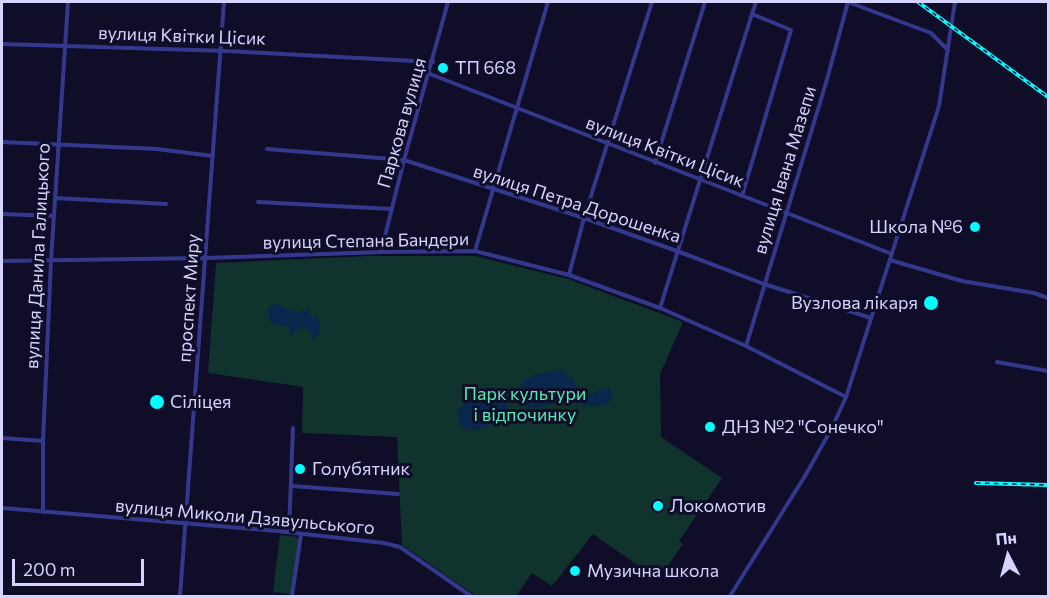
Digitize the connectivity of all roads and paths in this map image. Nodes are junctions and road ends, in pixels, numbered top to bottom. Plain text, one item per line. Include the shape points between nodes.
1 (68, 2) edge
2 (224, 2) edge
3 (448, 2) edge
4 (548, 2) edge
5 (652, 2) edge
6 (705, 2) edge
7 (756, 2) edge
8 (848, 2) edge
9 (955, 2) edge
10 (752, 14) junction
11 (2, 44) edge
12 (65, 45) junction
13 (948, 50) junction
14 (220, 51) junction
15 (433, 62) junction
16 (430, 74) junction
17 (518, 109) junction
18 (2, 142) edge
19 (608, 144) junction
20 (57, 145) junction
21 (267, 149) dead end
22 (213, 156) junction
23 (404, 160) junction
24 (655, 163) junction
25 (700, 180) junction
26 (492, 189) junction
27 (742, 196) junction
28 (55, 198) junction
29 (258, 202) dead end
30 (166, 204) dead end
31 (392, 209) junction
32 (787, 213) junction
33 (2, 214) edge
34 (54, 216) junction
35 (584, 218) junction
36 (475, 251) junction
37 (677, 251) junction
38 (381, 252) junction
39 (892, 254) junction
40 (206, 258) junction
41 (890, 260) junction
42 (2, 261) edge
43 (51, 261) junction
44 (569, 275) junction
45 (765, 284) junction
46 (1048, 298) edge
47 (660, 308) junction
48 (871, 318) junction
49 (746, 346) junction
50 (997, 362) dead end
51 (1048, 371) edge
52 (846, 397) junction
53 (293, 428) dead end
54 (2, 438) edge
55 (42, 441) junction
56 (292, 486) junction
57 (398, 494) dead end
58 (2, 508) edge
59 (43, 512) junction
60 (186, 524) junction
61 (289, 532) junction
62 (301, 534) junction
63 (180, 597) edge
64 (292, 597) edge
65 (471, 597) edge
66 (730, 597) edge

1 - 12 street, вулиця Данила Галицького
2 - 14 street, проспект Миру
3 - 15 street, Паркова вулиця
4 - 17 street
5 - 19 street
6 - 24 street
7 - 10 street
8 - 13 street via 932,33
8 - 32 street, вулиця Івана Мазепи
9 - 13 street
10 - 25 street
10 - 27 street via 791,30
11 - 12 street, вулиця Квітки Цісик
12 - 14 street, вулиця Квітки Цісик
12 - 20 street, вулиця Данила Галицького
13 - 39 street via 939,106
14 - 15 street, вулиця Квітки Цісик
14 - 22 street, проспект Миру
15 - 16 street, Паркова вулиця
16 - 17 street, вулиця Квітки Цісик
16 - 23 street, Паркова вулиця
17 - 19 street, вулиця Квітки Цісик
17 - 26 street
18 - 20 street
19 - 24 street, вулиця Квітки Цісик
19 - 35 street
20 - 22 street via 157,149
20 - 28 street, вулиця Данила Галицького
21 - 23 street, вулиця Петра Дорошенка
22 - 40 street, проспект Миру
23 - 26 street, вулиця Петра Дорошенка
23 - 31 street, Паркова вулиця
24 - 25 street, вулиця Квітки Цісик
25 - 27 street, вулиця Квітки Цісик
25 - 37 street
26 - 35 street, вулиця Петра Дорошенка
26 - 36 street
27 - 32 street, вулиця Квітки Цісик
28 - 30 street
28 - 34 street, вулиця Данила Галицького
29 - 31 street
31 - 38 street, Паркова вулиця
32 - 39 street, вулиця Квітки Цісик
32 - 45 street, вулиця Івана Мазепи
33 - 34 street
34 - 43 street, вулиця Данила Галицького
35 - 37 street, вулиця Петра Дорошенка
35 - 44 street
36 - 38 street, вулиця Степана Бандери
36 - 44 street, вулиця Степана Бандери
37 - 45 street, вулиця Петра Дорошенка
37 - 47 street
38 - 40 street, вулиця Степана Бандери
39 - 41 street
40 - 43 street, вулиця Степана Бандери
40 - 60 street, проспект Миру
41 - 46 street via 944,277
41 - 48 street
42 - 43 street, вулиця Степана Бандери
43 - 55 street, вулиця Данила Галицького
44 - 47 street, вулиця Степана Бандери
45 - 48 street, вулиця Петра Дорошенка
45 - 49 street, вулиця Івана Мазепи
47 - 49 street, вулиця Степана Бандери
48 - 52 street
49 - 52 street, вулиця Степана Бандери
50 - 51 street
52 - 66 street via 805,476
53 - 56 street
54 - 55 street
55 - 59 street, вулиця Данила Галицького
56 - 57 street
56 - 61 street
58 - 59 street, вулиця Миколи Дзявульського
59 - 60 street, вулиця Миколи Дзявульського
60 - 61 street, вулиця Миколи Дзявульського
60 - 63 street, проспект Миру
61 - 62 street, вулиця Миколи Дзявульського
62 - 64 street
62 - 65 street, вулиця Миколи Дзявульського via 400,548

